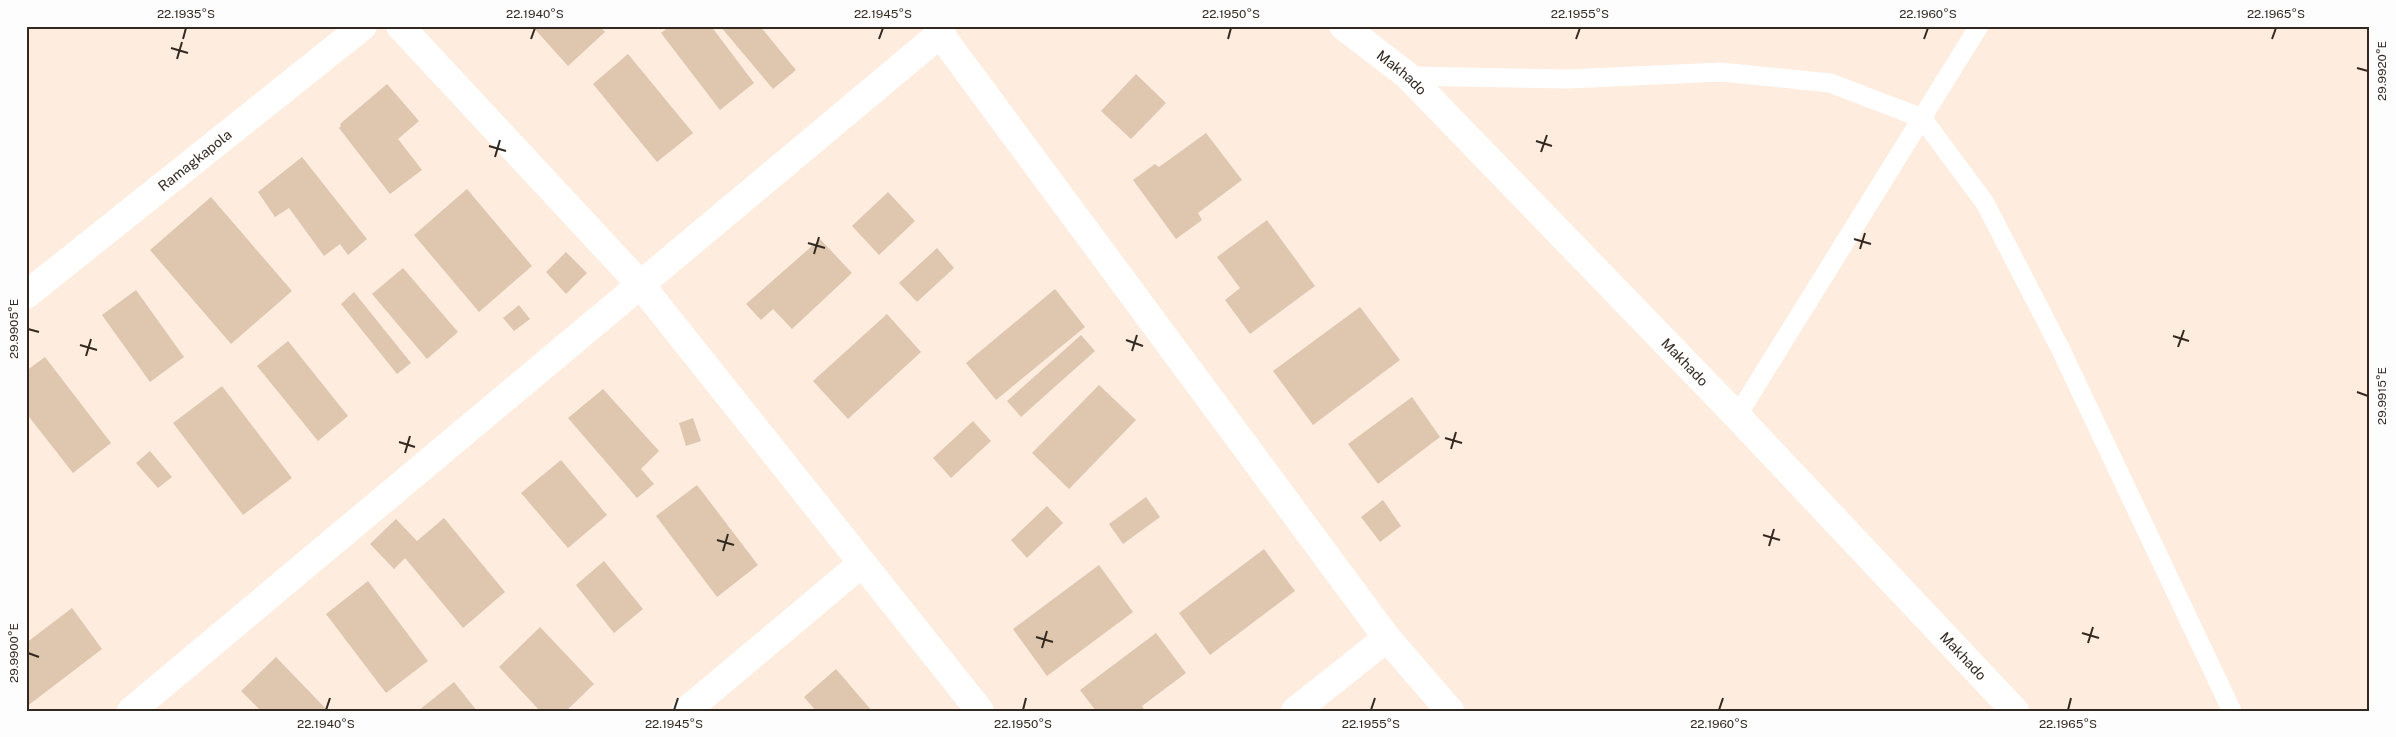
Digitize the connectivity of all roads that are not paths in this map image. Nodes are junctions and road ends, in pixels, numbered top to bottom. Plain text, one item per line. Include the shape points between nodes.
1 (363, 26) edge
2 (400, 26) edge
3 (1343, 26) edge
4 (1979, 26) edge
5 (941, 30) edge
6 (1408, 76) junction
7 (1922, 118) junction
8 (640, 284) junction
9 (26, 295) edge
10 (1737, 416) junction
11 (861, 564) junction
12 (1387, 638) junction
13 (131, 711) edge
14 (686, 711) edge
15 (980, 711) edge
16 (1295, 711) edge
17 (1450, 711) edge
18 (2015, 711) edge
19 (2232, 711) edge

1 - 9 street, Ramagkapola
2 - 8 street
3 - 6 street, Makhado
4 - 7 lane
5 - 8 street
5 - 12 street
6 - 7 lane via 1568,79 1721,72 1830,83
6 - 10 street, Makhado
7 - 10 lane
7 - 19 lane via 1985,203 2043,314
8 - 11 street
8 - 13 street
10 - 18 street, Makhado
11 - 14 street
11 - 15 street
12 - 16 street
12 - 17 street

